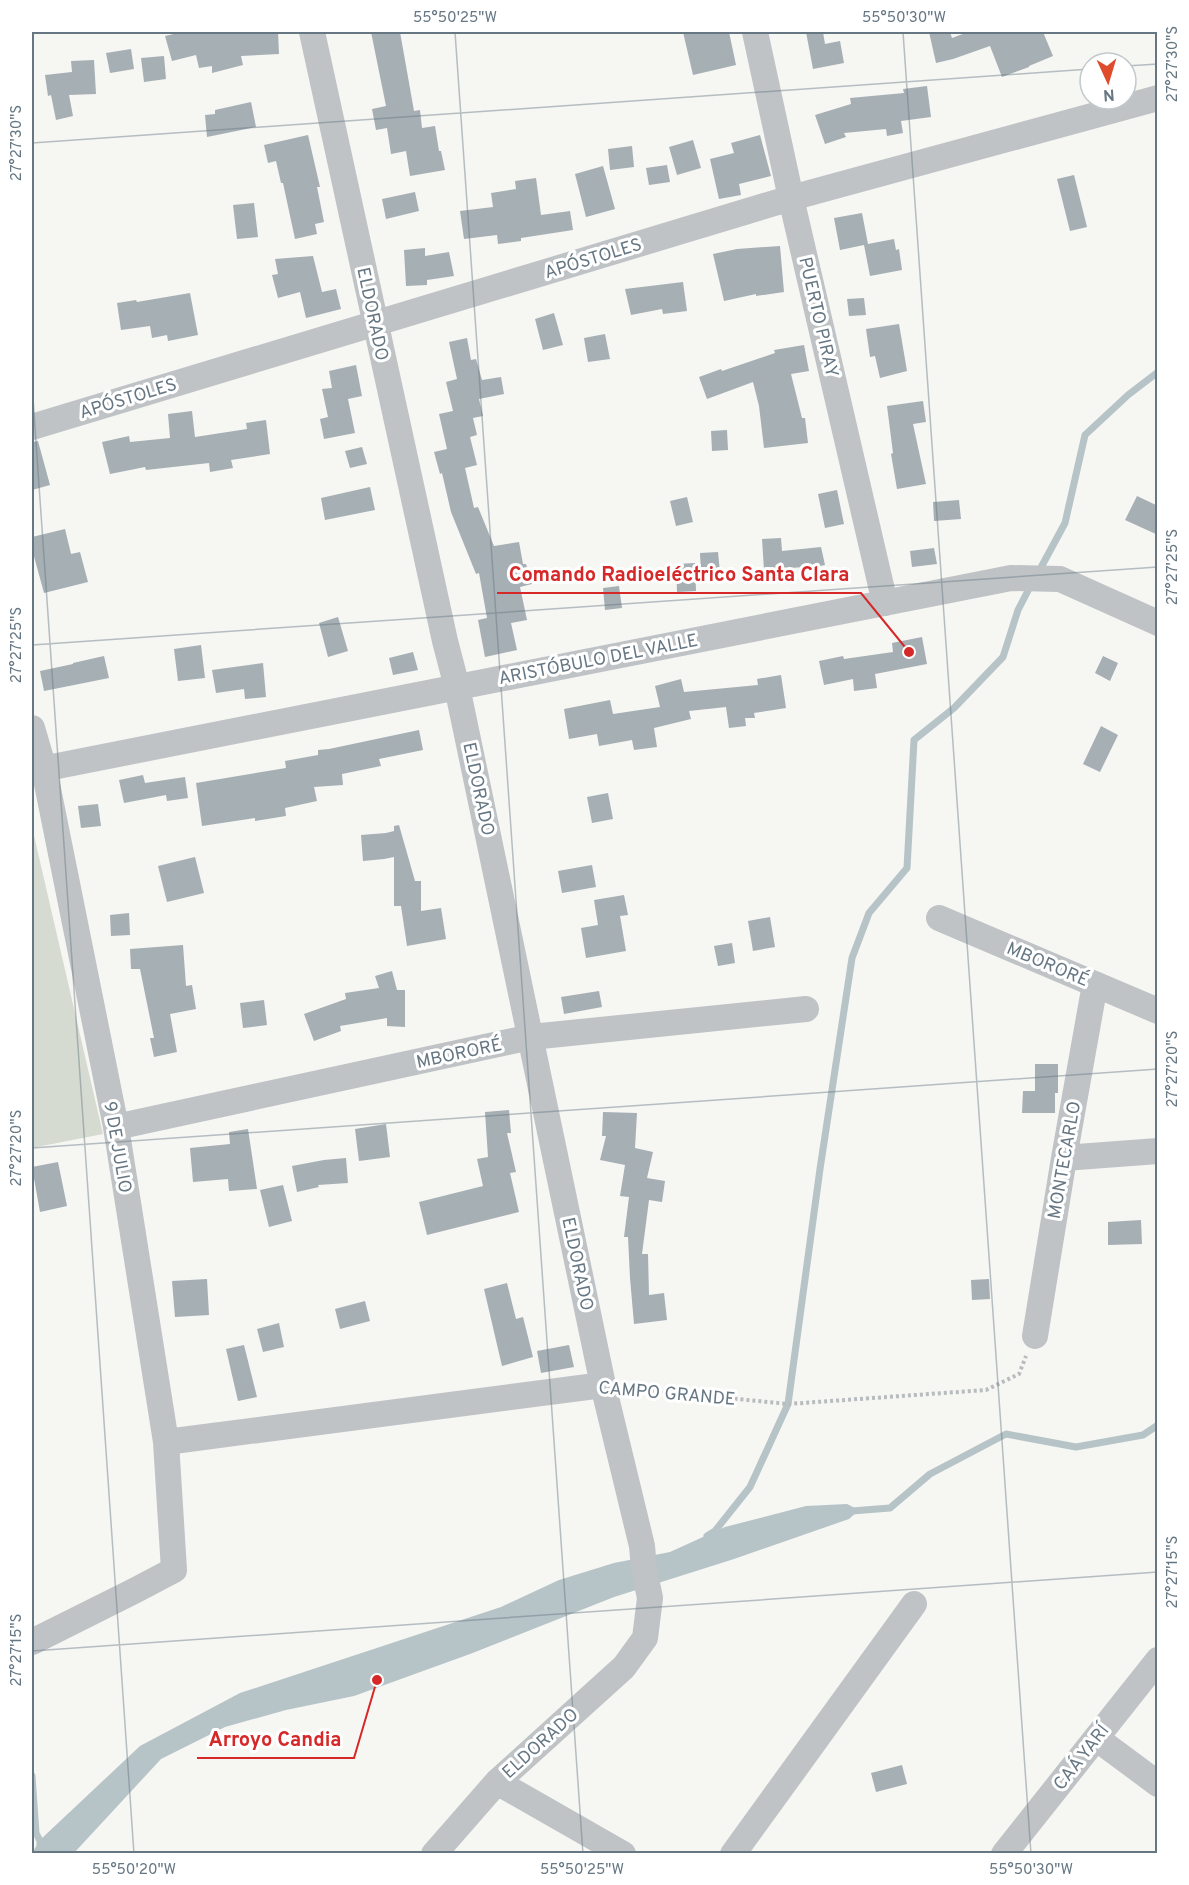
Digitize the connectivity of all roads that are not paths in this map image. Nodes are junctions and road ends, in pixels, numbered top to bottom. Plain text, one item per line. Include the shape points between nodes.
1 (312, 32) edge
2 (755, 32) edge
3 (1158, 98) edge
4 (791, 198) junction
5 (376, 324) junction
6 (32, 427) edge
7 (885, 603) junction
8 (1158, 623) edge
9 (457, 687) junction
10 (32, 728) edge
11 (38, 770) edge
12 (939, 918) dead end
13 (1095, 984) junction
14 (806, 1009) dead end
15 (1158, 1011) edge
16 (531, 1037) junction
17 (116, 1127) junction
18 (1158, 1151) edge
19 (1064, 1158) junction
20 (1035, 1336) road end
21 (603, 1385) junction
22 (166, 1442) junction
23 (914, 1604) dead end
24 (32, 1642) edge
25 (1158, 1660) edge
26 (1096, 1738) junction
27 (497, 1782) junction
28 (1158, 1784) edge
29 (434, 1854) edge
30 (623, 1854) edge
31 (733, 1854) edge
32 (1004, 1854) edge

1 - 5 street, ELDORADO
2 - 4 street, PUERTO PIRAY
3 - 4 street, APÓSTOLES
4 - 5 street, APÓSTOLES
4 - 7 street, PUERTO PIRAY
5 - 6 street, APÓSTOLES
5 - 9 street, ELDORADO
7 - 8 street, ARISTÓBULO DEL VALLE via 1011,578 1060,579
7 - 9 street, ARISTÓBULO DEL VALLE
9 - 11 street, ARISTÓBULO DEL VALLE
9 - 16 street, ELDORADO
10 - 11 street, 9 DE JULIO
11 - 17 street, 9 DE JULIO
12 - 13 street, MBORORÉ
13 - 15 street, MBORORÉ
13 - 19 street, MONTECARLO
14 - 16 street, MBORORÉ
16 - 17 street, MBORORÉ
16 - 21 street, ELDORADO
17 - 22 street, 9 DE JULIO
18 - 19 street
19 - 20 street, MONTECARLO
21 - 22 street, CAMPO GRANDE
21 - 27 street, ELDORADO via 642,1546 650,1598 645,1638 624,1667
22 - 24 street, 9 DE JULIO via 174,1570
23 - 31 street
25 - 26 street, CAÁ YARÍ
26 - 28 street
26 - 32 street, CAÁ YARÍ
27 - 29 street, ELDORADO
27 - 30 street

